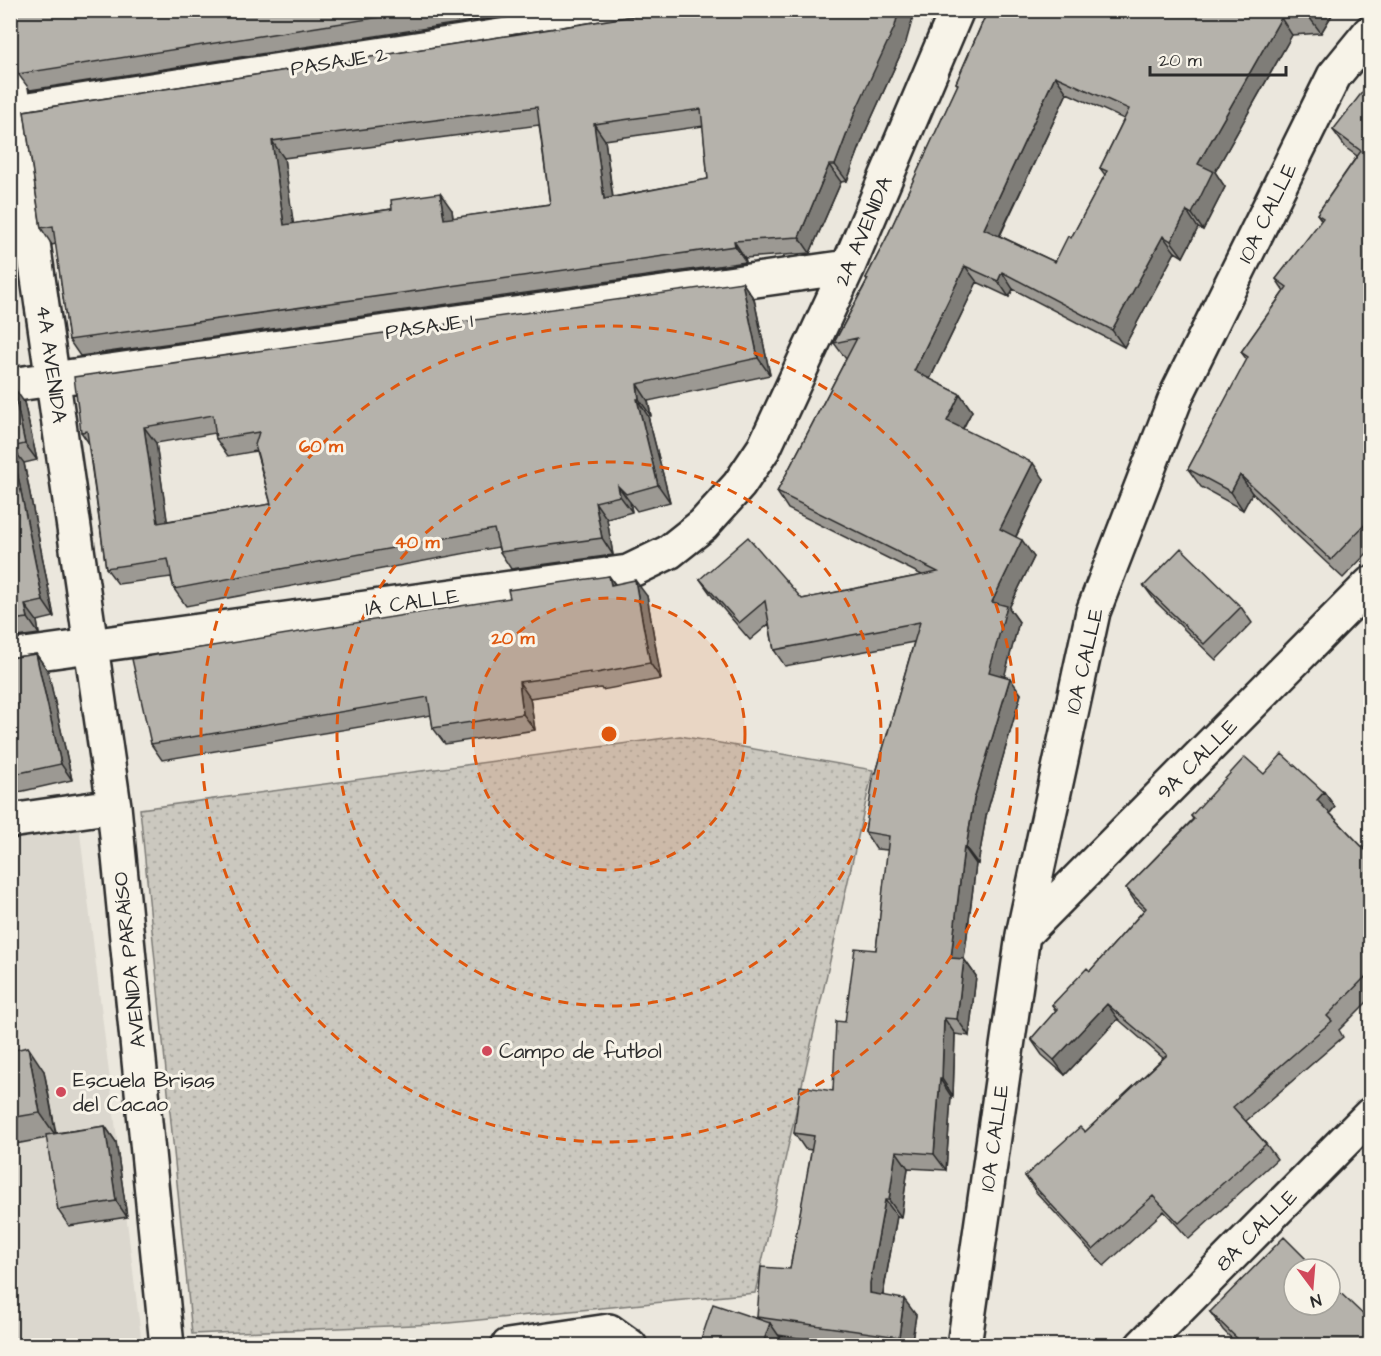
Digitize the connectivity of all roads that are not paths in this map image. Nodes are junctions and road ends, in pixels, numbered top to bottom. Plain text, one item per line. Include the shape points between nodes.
1 (668, 10) edge
2 (957, 10) edge
3 (616, 14) edge
4 (1371, 32) edge
5 (12, 102) edge
6 (848, 267) junction
7 (54, 379) junction
8 (10, 385) edge
9 (764, 448) joint
10 (1371, 584) edge
11 (91, 646) junction
12 (10, 657) edge
13 (114, 806) junction
14 (10, 821) edge
15 (1023, 935) junction
16 (1371, 1115) edge
17 (620, 1338) edge
18 (167, 1346) edge
19 (508, 1346) edge
20 (964, 1346) edge
21 (1142, 1346) edge

1 - 3 street, PASAJE 2
2 - 6 street, 2A AVENIDA
3 - 5 street, PASAJE 2
4 - 15 street, 10A CALLE via 1334,76 1178,392 1093,612
5 - 7 street, 4A AVENIDA
6 - 7 street, PASAJE 1
6 - 9 street, 2A AVENIDA
7 - 8 street, PASAJE 1
7 - 11 street, 4A AVENIDA
9 - 11 street, 1A CALLE via 739,485 703,525 669,552 628,572
10 - 15 street, 9A CALLE
11 - 12 street, 1A CALLE
11 - 13 street, AVENIDA PARAÍSO
13 - 14 street
13 - 18 street, AVENIDA PARAÍSO
15 - 20 street, 10A CALLE
16 - 21 street, 8A CALLE
17 - 19 street

